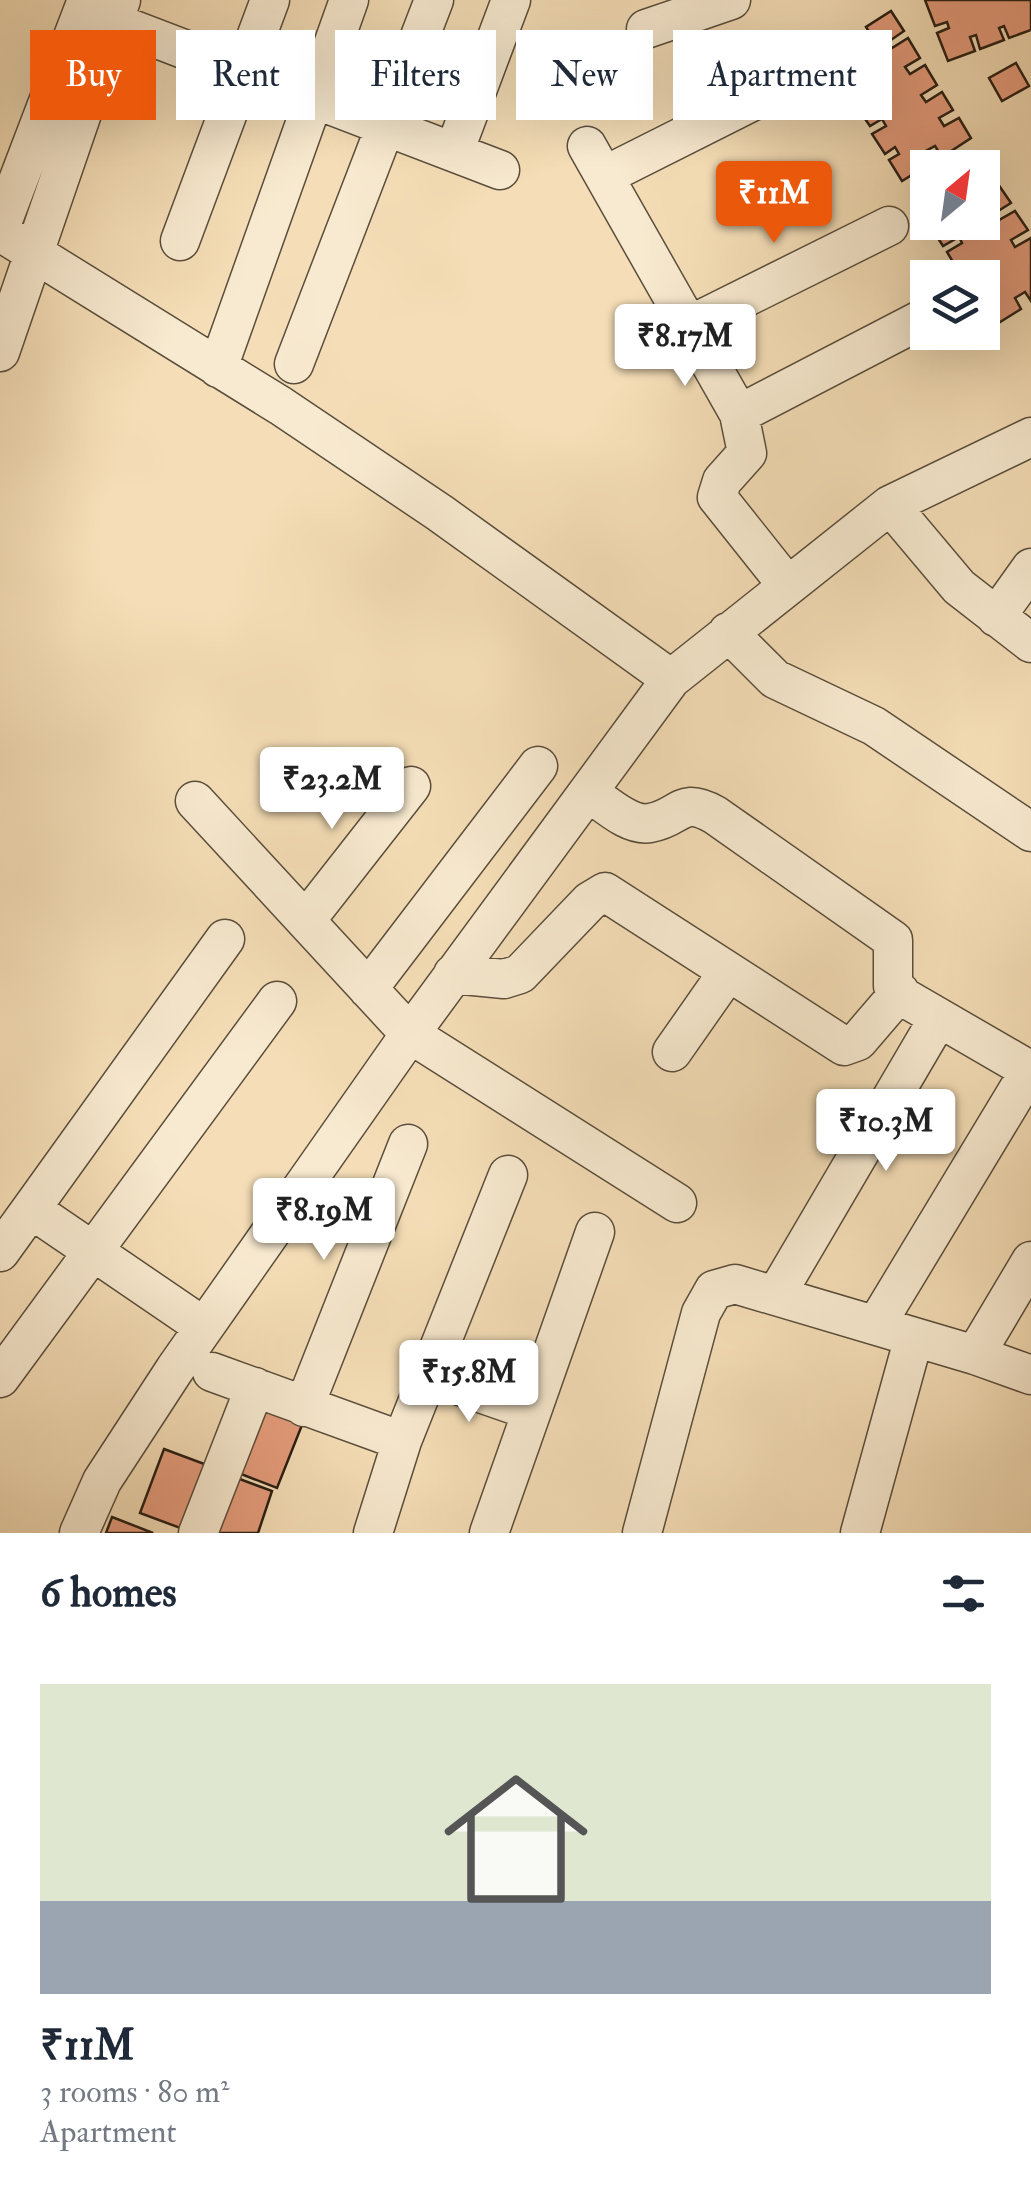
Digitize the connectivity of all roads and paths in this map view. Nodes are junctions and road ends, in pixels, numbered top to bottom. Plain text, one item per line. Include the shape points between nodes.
1 (270, 0) edge
2 (350, 0) edge
3 (434, 0) edge
4 (511, 0) edge
5 (731, 0) edge
6 (107, 7) edge
7 (259, 30) edge
8 (646, 30) dead end
9 (176, 40) edge
10 (315, 94) edge
11 (315, 100) edge
12 (225, 120) edge
13 (306, 120) edge
14 (696, 120) edge
15 (386, 127) junction
16 (454, 152) junction
17 (500, 170) dead end
18 (890, 226) dead end
19 (10, 237) edge
20 (180, 242) dead end
21 (910, 325) edge
22 (688, 326) junction
23 (0, 352) edge
24 (294, 364) dead end
25 (218, 368) junction
26 (738, 414) junction
27 (1031, 437) edge
28 (890, 505) junction
29 (1031, 568) edge
30 (786, 584) junction
31 (996, 617) junction
32 (728, 632) junction
33 (1031, 643) edge
34 (671, 679) junction
35 (538, 766) dead end
36 (411, 786) dead end
37 (588, 792) junction
38 (195, 801) dead end
39 (1031, 832) edge
40 (306, 920) junction
41 (224, 939) dead end
42 (728, 972) junction
43 (453, 974) junction
44 (368, 989) junction
45 (900, 992) junction
46 (277, 1001) dead end
47 (938, 1019) junction
48 (410, 1034) junction
49 (672, 1052) dead end
50 (1031, 1070) edge
51 (408, 1144) dead end
52 (508, 1175) dead end
53 (678, 1203) dead end
54 (31, 1210) junction
55 (595, 1232) dead end
56 (95, 1251) junction
57 (0, 1252) edge
58 (1031, 1261) edge
59 (776, 1295) junction
60 (876, 1325) junction
61 (204, 1327) junction
62 (914, 1336) junction
63 (974, 1355) junction
64 (212, 1372) dead end
65 (1031, 1375) edge
66 (428, 1376) junction
67 (0, 1378) edge
68 (254, 1387) junction
69 (304, 1407) junction
70 (532, 1411) junction
71 (402, 1441) junction
72 (80, 1533) edge
73 (198, 1533) edge
74 (373, 1533) edge
75 (488, 1533) edge
76 (642, 1533) edge
77 (860, 1533) edge

1 - 7 street
2 - 10 street
3 - 15 street
4 - 16 street
5 - 8 street
6 - 9 street
6 - 19 street
11 - 15 street
12 - 20 street
13 - 25 street
14 - 22 street via 596,161
15 - 16 street
15 - 24 street
16 - 17 street
18 - 22 street
19 - 23 street
19 - 25 street
21 - 26 street
22 - 26 street
25 - 34 street via 440,513
26 - 30 street via 747,453 722,480 717,497
27 - 28 street
28 - 30 street
28 - 31 street via 958,587
29 - 31 street
30 - 32 street
31 - 33 street
32 - 34 street
32 - 39 street via 776,680 874,726
34 - 37 street
35 - 44 street
36 - 40 street
37 - 43 street
37 - 45 street via 632,821 651,823 684,806 716,815 893,940 893,986
38 - 40 street
40 - 44 street
41 - 54 street
42 - 43 street via 605,892 520,974
42 - 45 street via 844,1046 858,1041
42 - 49 street
43 - 48 street
44 - 48 street
45 - 47 street
46 - 56 street
47 - 50 street
47 - 59 street
48 - 53 street
48 - 61 street
50 - 60 street
51 - 69 street
52 - 66 street
54 - 56 street
54 - 57 street
55 - 70 street
56 - 61 street
56 - 67 street
58 - 63 street
59 - 60 street
59 - 76 street via 736,1284 714,1290 701,1312
60 - 62 street
61 - 72 street via 102,1481
62 - 63 street
62 - 77 street
63 - 65 street
64 - 68 street
66 - 70 street
66 - 71 street
68 - 69 street
68 - 73 street
69 - 71 street
70 - 75 street
71 - 74 street

